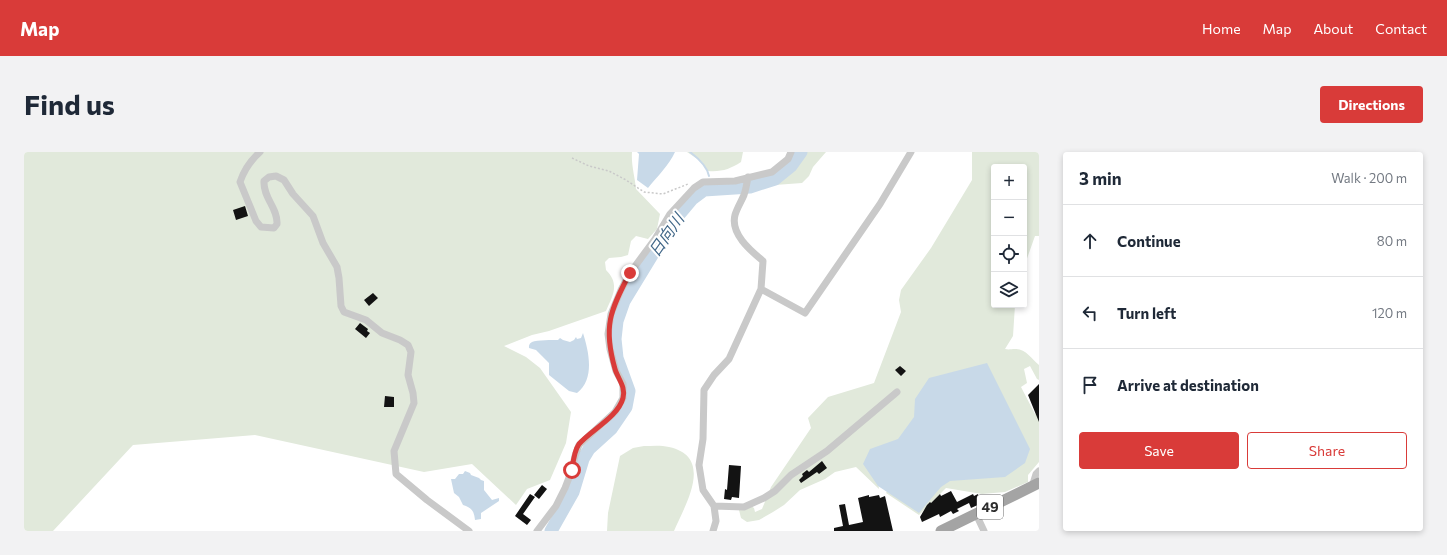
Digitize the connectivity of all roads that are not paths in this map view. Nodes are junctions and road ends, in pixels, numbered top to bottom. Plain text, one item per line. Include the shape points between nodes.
1 (260, 152) edge
2 (791, 152) edge
3 (911, 152) edge
4 (748, 176) junction
5 (761, 289) junction
6 (897, 392) dead end
7 (1039, 471) edge
8 (1036, 485) edge
9 (714, 506) junction
10 (976, 514) junction
11 (469, 531) edge
12 (537, 531) edge
13 (713, 531) edge
14 (941, 531) edge
15 (984, 531) edge

1 - 11 street via 244,170 240,182 261,227 274,228 277,224 278,218 264,190 264,181 276,176 284,180 313,216 323,243 337,267 341,306 344,312 366,320 382,333 408,345 411,352 408,375 414,403 394,451 396,474
2 - 4 street via 788,159 772,172
3 - 5 street via 880,204 805,313
4 - 5 street via 744,195 735,216 735,224 742,240 764,261
4 - 12 street via 735,181 703,182 686,195 630,273 611,314 608,334 616,372 623,384 623,398 615,412 578,445 565,488 556,506
5 - 9 street via 729,359 704,390 703,439 699,465 703,490
6 - 9 street via 828,451 791,475 764,498 744,507
7 - 8 street via 1036,474
8 - 10 main road, 49
9 - 13 street via 716,521
10 - 14 main road, 49
10 - 15 street

